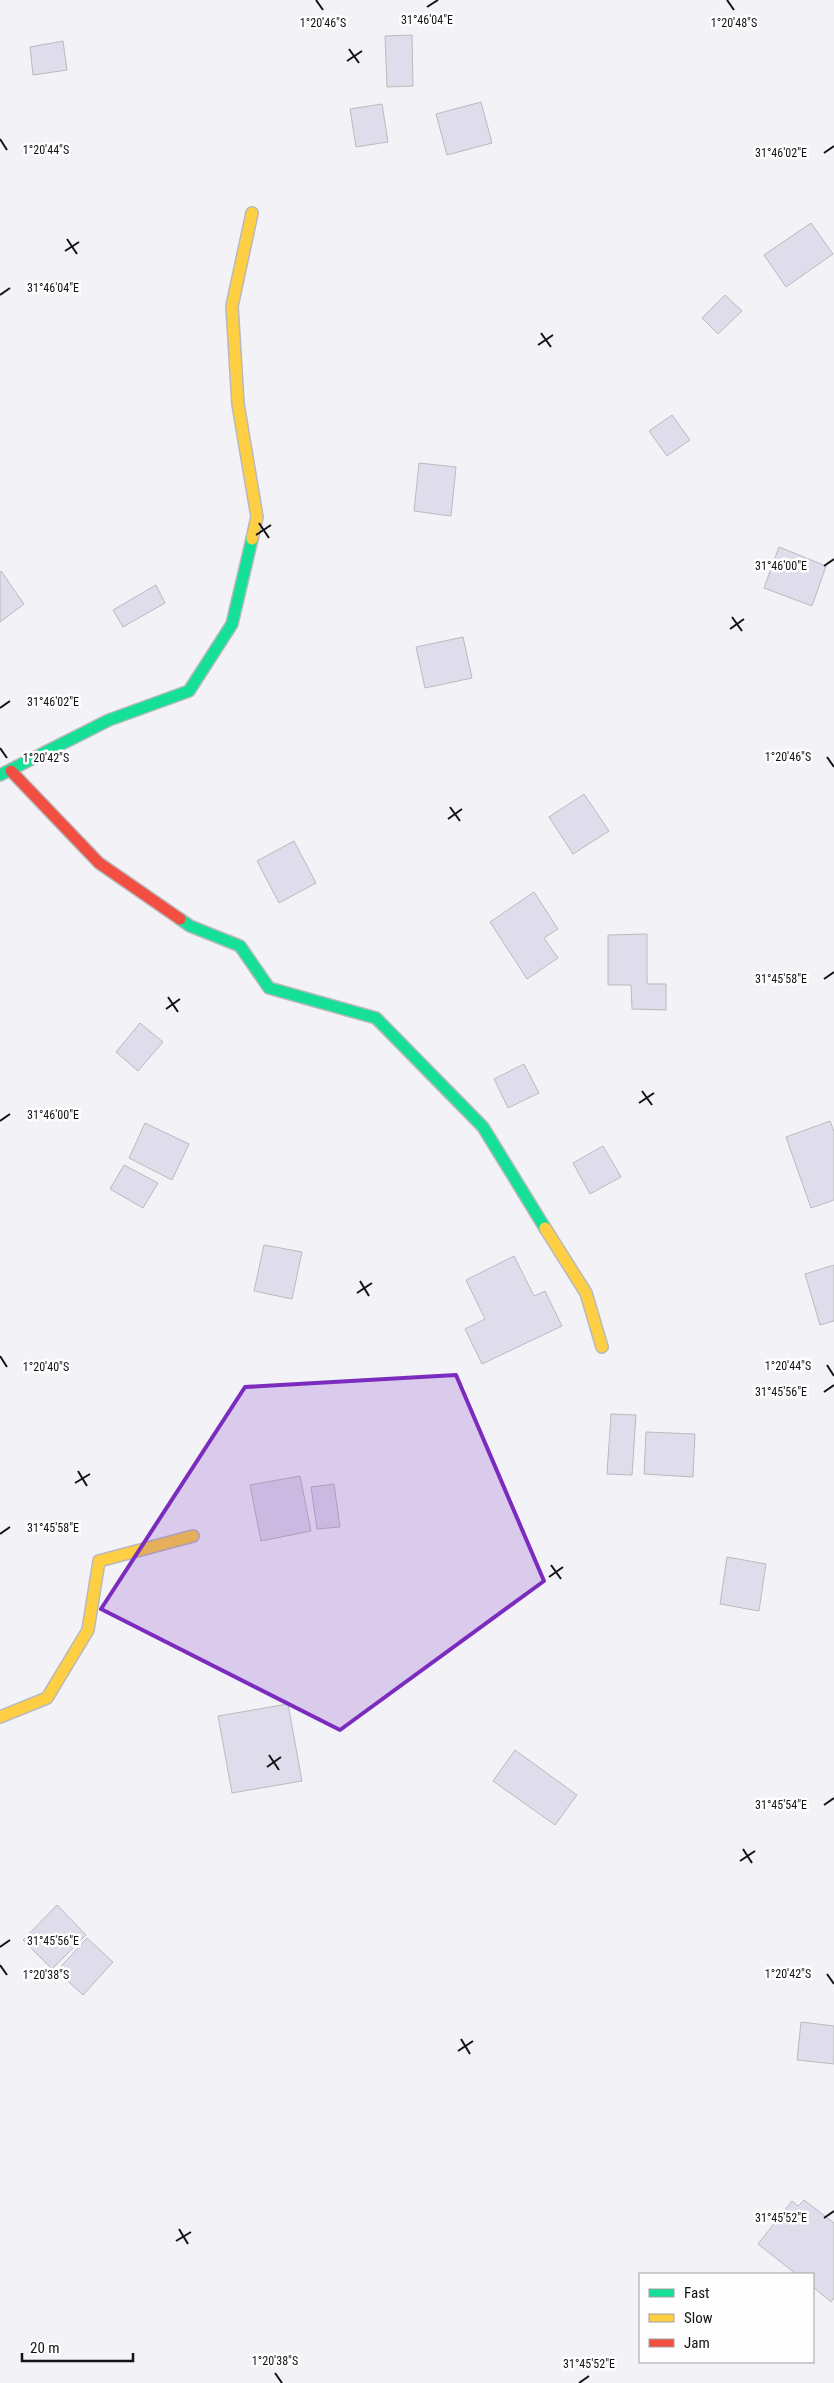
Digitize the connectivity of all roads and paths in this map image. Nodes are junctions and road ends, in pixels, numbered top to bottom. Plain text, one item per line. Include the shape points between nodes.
1 (252, 213) dead end
2 (6, 773) edge
3 (602, 1347) dead end
4 (193, 1536) dead end
5 (0, 1717) edge

1 - 2 street via 232,306 238,404 257,517 232,624 189,691 109,720
2 - 3 street via 99,863 190,926 240,946 268,988 376,1018 483,1127 586,1293
4 - 5 street via 99,1561 88,1630 47,1698

